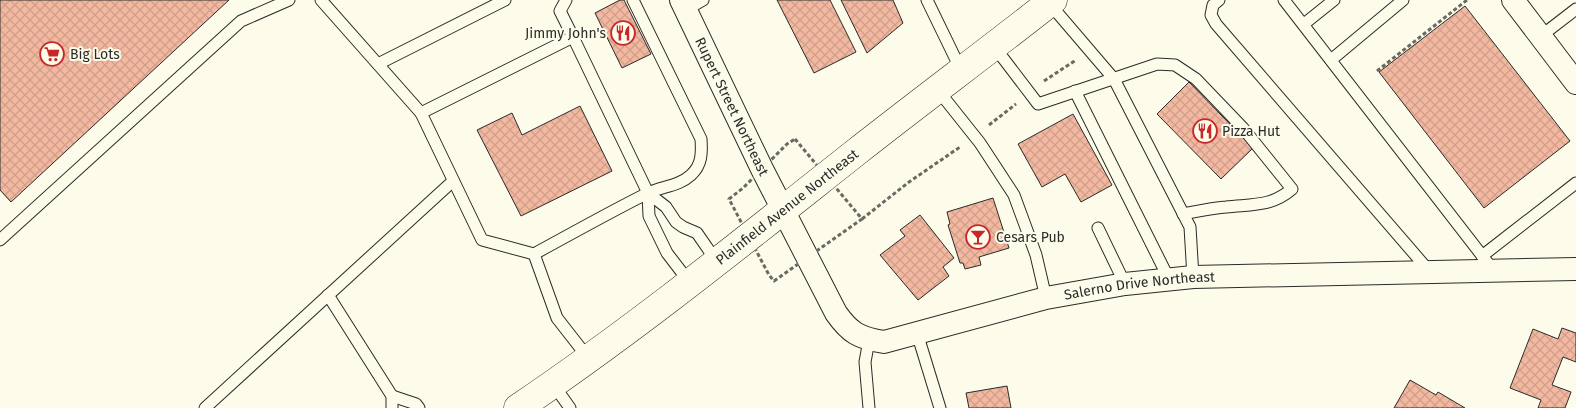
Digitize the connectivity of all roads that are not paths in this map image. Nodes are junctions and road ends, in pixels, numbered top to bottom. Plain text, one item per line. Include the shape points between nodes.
1 (289, 0) edge
2 (321, 0) edge
3 (505, 0) edge
4 (566, 0) edge
5 (633, 0) edge
6 (927, 0) edge
7 (1219, 0) edge
8 (1284, 0) edge
9 (1334, 0) edge
10 (1403, 0) edge
11 (1513, 0) edge
12 (1051, 2) edge
13 (690, 3) edge
14 (1576, 9) edge
15 (1304, 24) junction
16 (1540, 36) junction
17 (573, 37) junction
18 (993, 46) junction
19 (1331, 60) junction
20 (378, 64) junction
21 (961, 70) junction
22 (1114, 78) junction
23 (1576, 83) edge
24 (937, 89) junction
25 (1075, 91) junction
26 (421, 113) junction
27 (453, 181) junction
28 (1576, 183) edge
29 (648, 193) junction
30 (783, 211) junction
31 (1184, 214) junction
32 (1098, 228) dead end
33 (0, 240) edge
34 (534, 254) junction
35 (718, 262) junction
36 (1488, 263) junction
37 (1576, 269) edge
38 (1431, 273) junction
39 (1193, 278) junction
40 (1169, 279) junction
41 (690, 283) junction
42 (1125, 284) junction
43 (328, 295) junction
44 (1046, 298) junction
45 (917, 333) junction
46 (868, 340) junction
47 (589, 359) junction
48 (552, 384) junction
49 (392, 402) edge
50 (205, 408) edge
51 (418, 408) edge
52 (518, 408) edge
53 (570, 408) edge
54 (870, 408) edge
55 (940, 408) edge

1 - 33 lane via 241,21
2 - 20 lane
3 - 20 lane
4 - 17 lane via 560,11
5 - 29 lane via 701,139 702,154 691,174 674,186
6 - 21 lane
7 - 38 lane via 1213,5 1212,15 1216,24
8 - 15 lane
9 - 15 lane
10 - 19 lane
11 - 16 street
12 - 18 main road, Plainfield Avenue Northeast
12 - 22 lane
13 - 30 street, Rupert Street Northeast
14 - 16 lane
15 - 19 lane
16 - 23 street
17 - 26 lane
17 - 29 lane
18 - 21 main road, Plainfield Avenue Northeast
18 - 25 lane via 1038,104
19 - 36 lane
20 - 26 lane
21 - 24 main road, Plainfield Avenue Northeast
22 - 25 lane
22 - 31 lane
22 - 31 lane via 1157,64 1175,65 1196,79 1243,128 1292,189 1266,204
24 - 30 main road, Plainfield Avenue Northeast
24 - 44 lane via 980,143 1014,195 1036,255
25 - 40 lane
26 - 27 lane
27 - 34 lane via 482,240
27 - 43 lane
28 - 36 lane
29 - 34 lane
29 - 35 lane via 666,207 676,222 697,233
29 - 41 lane via 649,216 667,253
30 - 35 main road, Plainfield Avenue Northeast
30 - 46 street via 844,325
31 - 39 lane via 1190,227
32 - 42 lane
34 - 47 lane via 557,318
35 - 41 main road, Plainfield Avenue Northeast
36 - 37 street, Salerno Drive Northeast
36 - 38 street, Salerno Drive Northeast
38 - 39 street, Salerno Drive Northeast
39 - 40 street, Salerno Drive Northeast
40 - 42 street, Salerno Drive Northeast
41 - 47 main road, Plainfield Avenue Northeast
42 - 44 street, Salerno Drive Northeast
43 - 49 lane
43 - 50 lane
44 - 45 street, Salerno Drive Northeast
45 - 46 street, Salerno Drive Northeast via 884,342
45 - 55 lane
46 - 54 lane via 865,362
47 - 48 main road, Plainfield Avenue Northeast
48 - 52 main road, Plainfield Avenue Northeast
48 - 53 lane
49 - 51 lane via 416,404

